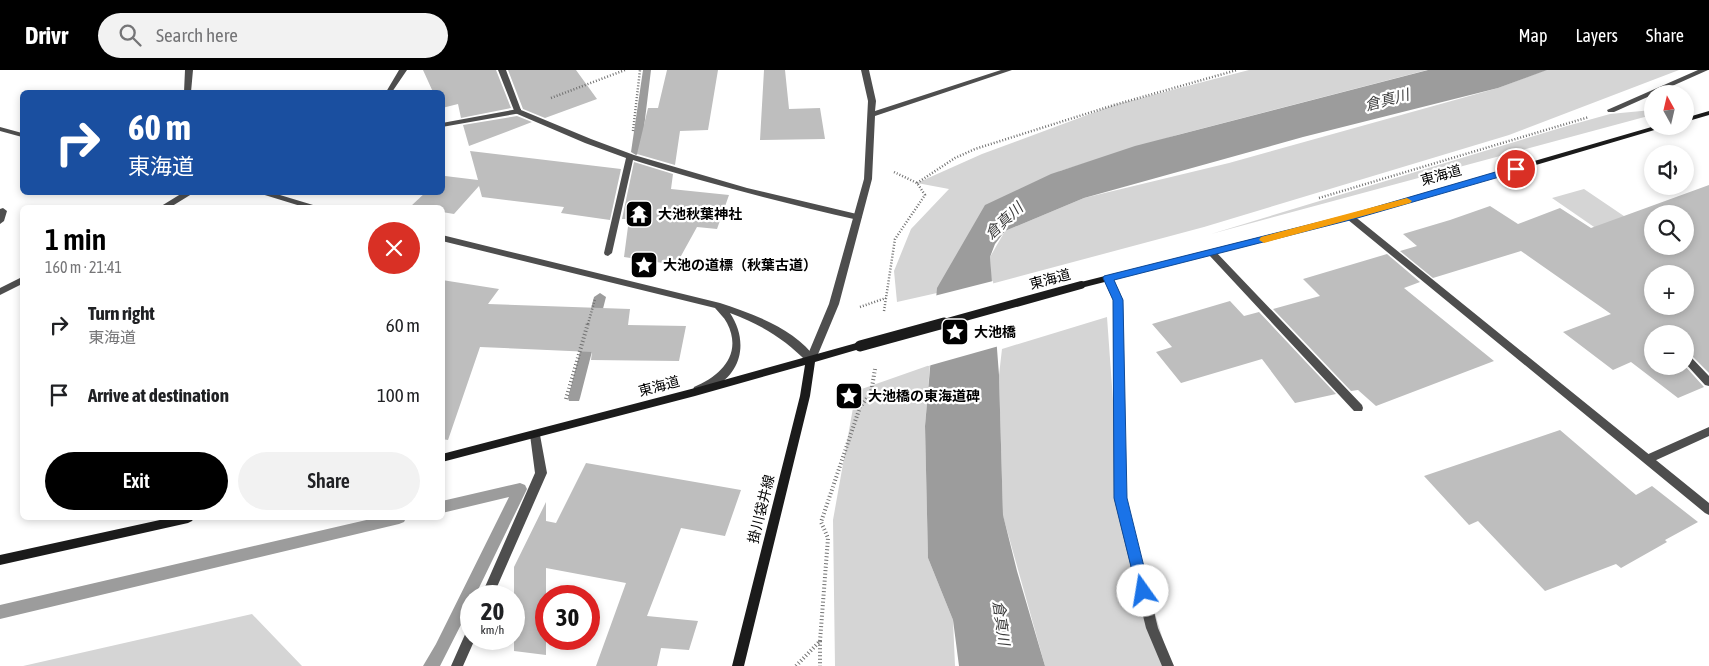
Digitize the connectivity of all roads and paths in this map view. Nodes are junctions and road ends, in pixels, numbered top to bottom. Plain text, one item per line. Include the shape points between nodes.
1 (189, 70) edge
2 (403, 70) edge
3 (502, 70) edge
4 (625, 70) edge
5 (640, 70) edge
6 (865, 70) edge
7 (1008, 70) edge
8 (1237, 70) edge
9 (1704, 70) edge
10 (188, 90) edge
11 (390, 90) edge
12 (1611, 110) joint
13 (518, 111) junction
14 (1709, 113) edge
15 (871, 115) junction
16 (1694, 117) edge
17 (445, 124) edge
18 (0, 129) edge
19 (1644, 132) edge
20 (20, 134) edge
21 (630, 156) junction
22 (186, 195) edge
23 (270, 195) edge
24 (1310, 200) dead end
25 (167, 205) edge
26 (308, 205) edge
27 (3, 211) dead end
28 (858, 217) junction
29 (1350, 217) junction
30 (0, 221) edge
31 (445, 239) edge
32 (1212, 253) junction
33 (608, 254) dead end
34 (1108, 278) junction
35 (20, 281) edge
36 (0, 292) edge
37 (596, 296) dead end
38 (886, 298) junction
39 (717, 306) junction
40 (852, 310) dead end
41 (883, 317) dead end
42 (812, 359) junction
43 (875, 365) dead end
44 (1694, 366) edge
45 (1709, 382) edge
46 (695, 392) junction
47 (564, 407) dead end
48 (1358, 408) dead end
49 (1709, 431) edge
50 (535, 435) junction
51 (445, 457) edge
52 (1648, 460) junction
53 (1709, 510) edge
54 (179, 520) edge
55 (0, 560) edge
56 (492, 585) edge
57 (820, 641) junction
58 (464, 650) edge
59 (457, 666) edge
60 (738, 666) edge
61 (796, 666) edge
62 (820, 666) edge
63 (1168, 666) edge

1 - 10 street
2 - 11 street
3 - 13 street
4 - 13 path
5 - 21 path
6 - 15 street via 872,101
7 - 15 street
8 - 38 path via 975,149 917,182 925,195 895,239
9 - 12 street
12 - 24 path
13 - 17 street
13 - 21 street
14 - 16 main road
15 - 28 street via 868,179
18 - 20 street
19 - 29 main road, 東海道
21 - 28 street via 790,202
21 - 33 street
22 - 25 street
23 - 26 street
27 - 30 street
28 - 42 street via 834,304
29 - 32 main road, 東海道
29 - 52 street
31 - 39 street
32 - 34 main road, 東海道
32 - 48 street
34 - 42 main road, 東海道, bridge
34 - 63 street via 1118,300 1120,498 1152,628
35 - 36 street
37 - 47 path
38 - 40 path
38 - 41 path
39 - 42 street via 774,328 794,341
39 - 46 street via 728,315 734,326 737,349 718,379
42 - 46 main road, 東海道
42 - 60 main road, 掛川袋井線
43 - 57 path via 871,393 860,407 821,522 828,538
44 - 45 street
46 - 50 main road, 東海道
49 - 52 street
50 - 51 main road, 東海道
50 - 56 street via 541,472
52 - 53 street
54 - 55 main road
57 - 61 path
57 - 62 path
58 - 59 street

